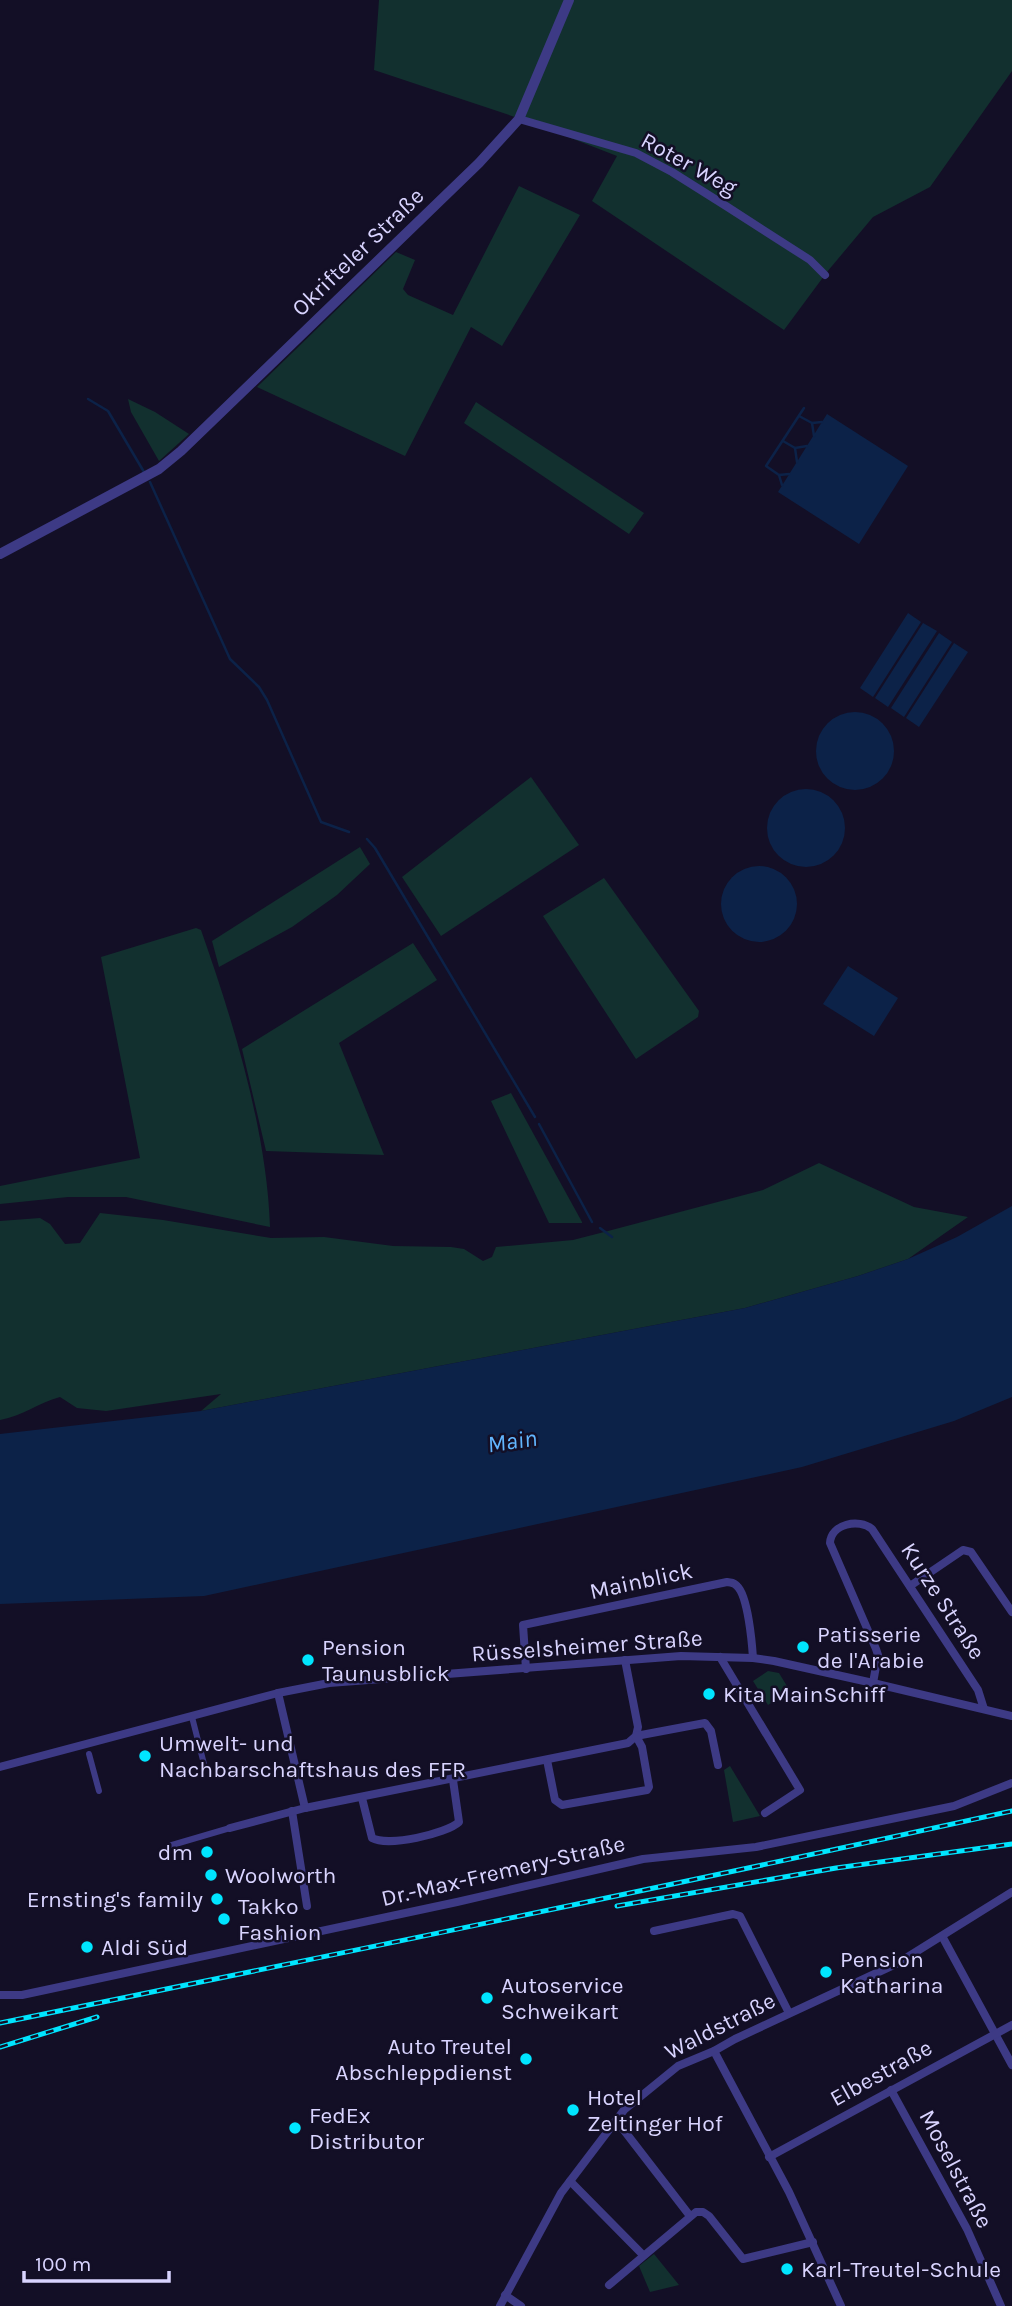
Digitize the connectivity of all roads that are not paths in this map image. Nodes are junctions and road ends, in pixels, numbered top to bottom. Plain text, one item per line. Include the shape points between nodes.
1 (569, 0) edge
2 (519, 119) junction
3 (825, 275) dead end
4 (0, 554) edge
5 (910, 1586) junction
6 (1012, 1612) edge
7 (720, 1657) junction
8 (753, 1658) junction
9 (625, 1660) junction
10 (526, 1669) junction
11 (873, 1683) junction
12 (278, 1693) junction
13 (984, 1709) junction
14 (1012, 1716) edge
15 (191, 1717) junction
16 (636, 1736) junction
17 (89, 1754) dead end
18 (547, 1760) junction
19 (204, 1764) dead end
20 (718, 1765) dead end
21 (0, 1767) edge
22 (453, 1780) junction
23 (1012, 1783) edge
24 (99, 1791) dead end
25 (362, 1798) junction
26 (305, 1808) junction
27 (292, 1811) junction
28 (765, 1813) dead end
29 (230, 1828) joint
30 (172, 1845) dead end
31 (1012, 1892) edge
32 (307, 1906) dead end
33 (654, 1931) dead end
34 (942, 1936) junction
35 (0, 1995) edge
36 (789, 2013) junction
37 (1012, 2025) edge
38 (995, 2034) junction
39 (714, 2051) junction
40 (1012, 2065) edge
41 (891, 2090) junction
42 (616, 2120) junction
43 (769, 2157) junction
44 (570, 2181) junction
45 (690, 2216) junction
46 (813, 2242) junction
47 (643, 2255) junction
48 (609, 2285) dead end
49 (505, 2295) junction
50 (500, 2306) edge
51 (521, 2306) edge
52 (841, 2306) edge
53 (1001, 2306) edge

1 - 2 street, Okrifteler Straße
2 - 3 street, Roter Weg via 636,153 810,260
2 - 4 street, Okrifteler Straße via 181,451 159,469
5 - 6 street via 968,1549
5 - 11 street, Kurze Straße via 866,1524 834,1530 830,1543 878,1655
5 - 13 street, Kurze Straße via 978,1690
7 - 8 street, Rüsselsheimer Straße
7 - 9 street, Rüsselsheimer Straße
7 - 28 street via 800,1790
8 - 10 street, Mainblick via 742,1593 727,1582 523,1625
8 - 11 street, Rüsselsheimer Straße
9 - 10 street, Rüsselsheimer Straße
9 - 16 street
10 - 12 street, Rüsselsheimer Straße via 329,1683
11 - 13 street, Rüsselsheimer Straße
12 - 15 street, Rüsselsheimer Straße
12 - 26 street
13 - 14 street, Rüsselsheimer Straße
15 - 19 street
15 - 21 street, Rüsselsheimer Straße
16 - 18 street via 628,1743
16 - 18 street via 642,1747 647,1790 562,1805 555,1800
16 - 20 street via 705,1723
17 - 24 street
18 - 22 street
22 - 25 street
22 - 25 street via 459,1822 453,1828 421,1836 383,1842 372,1838
23 - 35 street, Dr.-Max-Fremery-Straße via 954,1806 739,1850 643,1859 23,1995
25 - 26 street
26 - 27 street
27 - 29 street
27 - 32 street
29 - 30 street
31 - 34 street, Waldstraße
33 - 36 street via 740,1916
34 - 36 street, Waldstraße via 874,1975
34 - 38 street
36 - 39 street, Waldstraße
37 - 38 street, Elbestraße
38 - 40 street
38 - 41 street, Elbestraße
39 - 42 street, Waldstraße via 678,2066
39 - 43 street
41 - 43 street, Elbestraße
41 - 53 street, Moselstraße via 967,2229
42 - 44 street, Waldstraße
42 - 45 street
43 - 46 street
44 - 47 street
44 - 49 street, Waldstraße
45 - 46 street via 696,2212 709,2216 743,2259
45 - 47 street
46 - 52 street
47 - 48 street
49 - 50 street, Waldstraße
49 - 51 street

